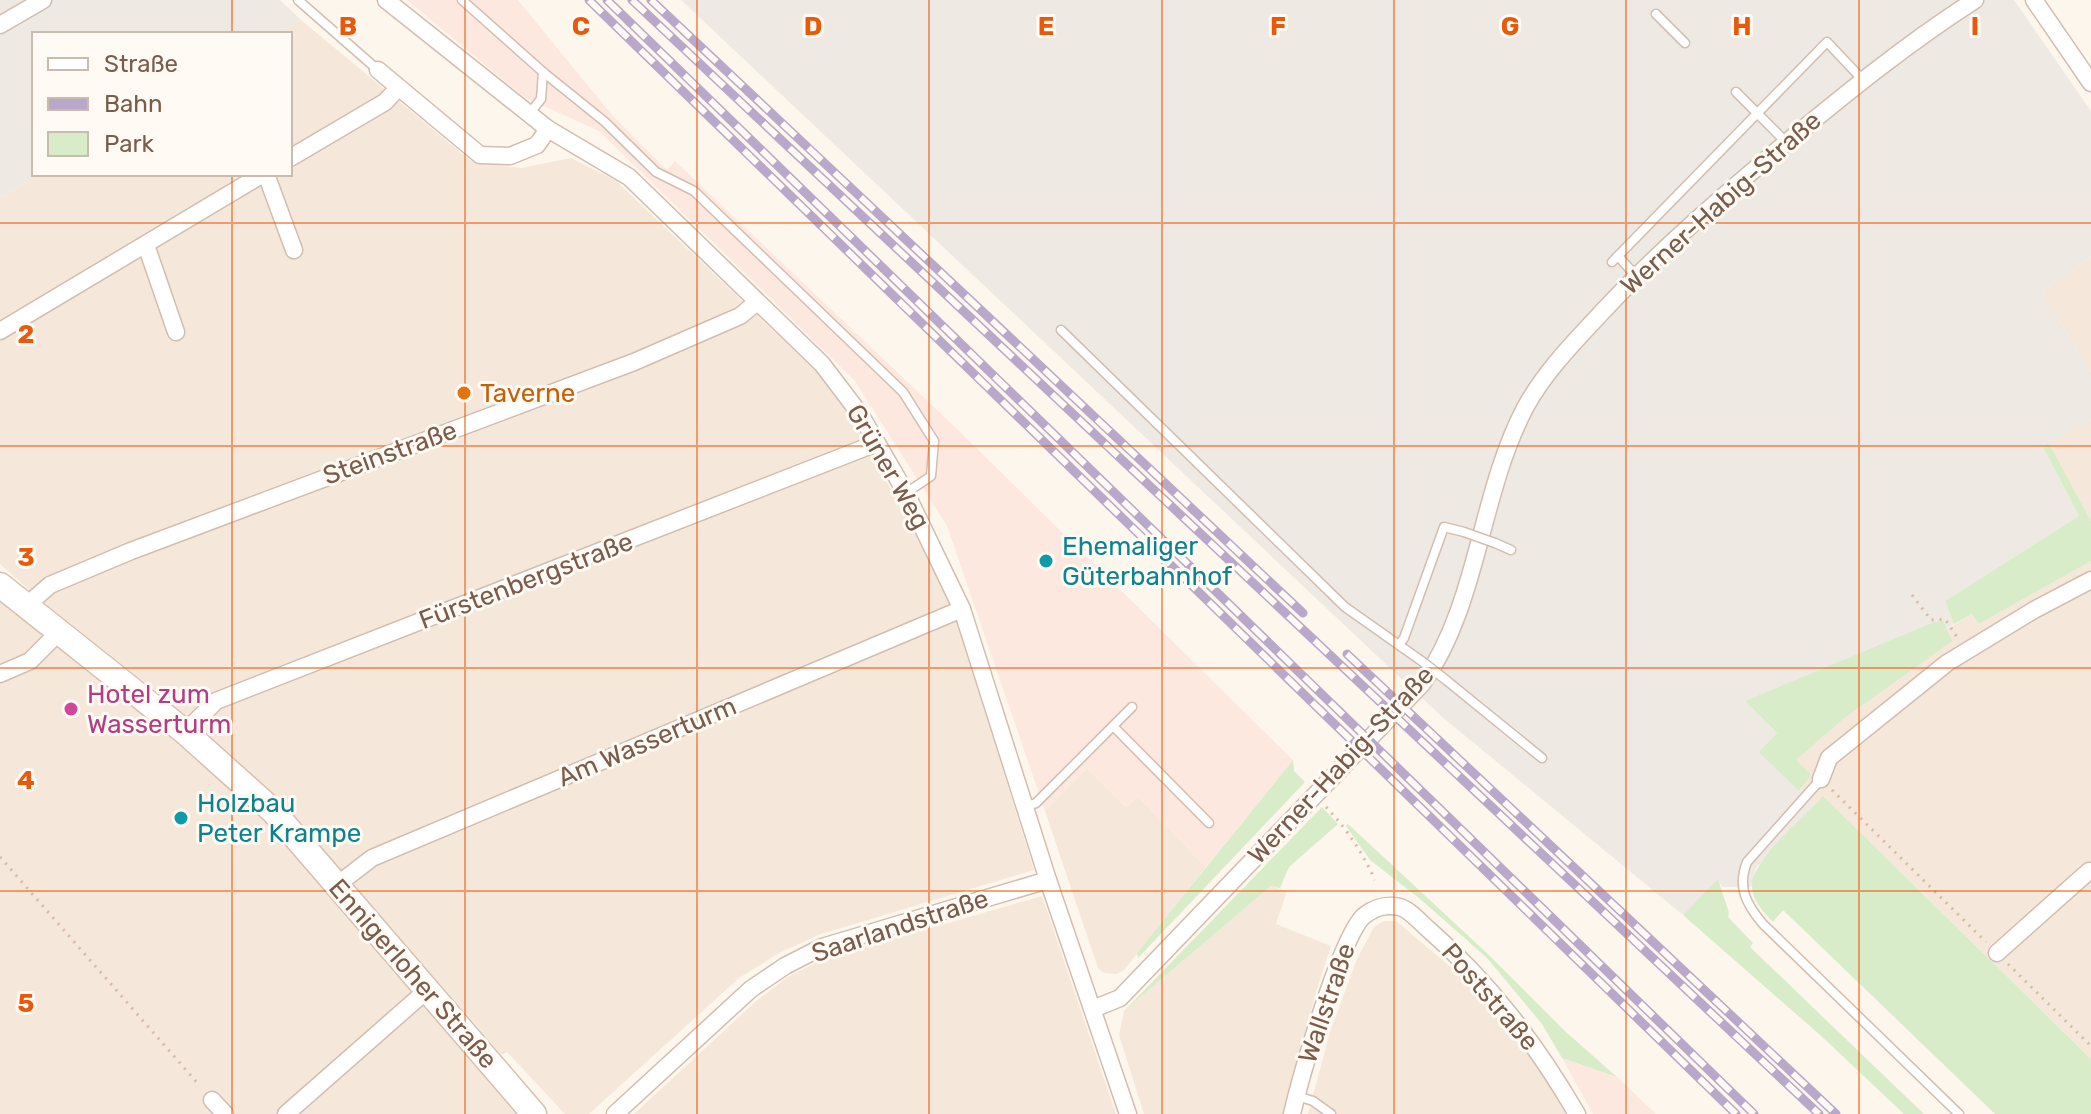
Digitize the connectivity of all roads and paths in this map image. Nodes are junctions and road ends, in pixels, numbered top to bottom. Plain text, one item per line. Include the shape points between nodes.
1 (43, 0) edge
2 (298, 0) edge
3 (386, 0) edge
4 (462, 0) edge
5 (1975, 0) edge
6 (2034, 0) edge
7 (1656, 14) dead end
8 (0, 25) edge
9 (1685, 43) dead end
10 (378, 70) joint
11 (543, 72) junction
12 (1862, 79) junction
13 (2091, 83) edge
14 (398, 88) junction
15 (1736, 92) dead end
16 (1756, 112) junction
17 (529, 114) junction
18 (548, 129) junction
19 (1786, 143) junction
20 (292, 157) edge
21 (262, 176) edge
22 (266, 176) edge
23 (146, 245) junction
24 (294, 250) dead end
25 (1636, 276) junction
26 (756, 303) junction
27 (1061, 330) dead end
28 (0, 331) edge
29 (176, 332) dead end
30 (877, 443) junction
31 (906, 493) junction
32 (1511, 550) dead end
33 (2091, 580) edge
34 (0, 585) edge
35 (1912, 595) dead end
36 (26, 606) junction
37 (962, 609) junction
38 (58, 633) junction
39 (1399, 645) junction
40 (1966, 651) junction
41 (0, 674) edge
42 (1132, 707) dead end
43 (1113, 726) junction
44 (185, 732) junction
45 (1542, 758) dead end
46 (1821, 779) junction
47 (1323, 805) dead end
48 (1025, 807) junction
49 (1209, 823) dead end
50 (0, 857) edge
51 (2090, 871) edge
52 (1048, 880) junction
53 (1375, 880) dead end
54 (337, 885) junction
55 (1383, 905) joint
56 (1997, 953) junction
57 (426, 991) junction
58 (1093, 1009) junction
59 (2091, 1046) edge
60 (1296, 1096) junction
61 (212, 1100) joint
62 (225, 1114) edge
63 (286, 1114) edge
64 (534, 1114) edge
65 (615, 1114) edge
66 (1128, 1114) edge
67 (1292, 1114) edge
68 (1331, 1114) edge
69 (1577, 1114) edge
70 (1959, 1114) edge

1 - 8 street
2 - 10 lane
3 - 17 street, Grüner Weg
4 - 11 lane
5 - 12 street, Werner-Habig-Straße
6 - 13 street
7 - 9 lane
10 - 14 street
11 - 17 lane via 541,99
11 - 31 lane via 656,172 694,191 903,392 934,441 931,476
12 - 16 lane via 1827,42
12 - 19 street, Werner-Habig-Straße
14 - 18 street via 480,155 510,156 537,145
14 - 20 street via 385,102
15 - 16 lane
16 - 19 lane
16 - 25 lane via 1615,259
17 - 18 street, Grüner Weg
18 - 26 street, Grüner Weg via 629,177
19 - 25 street, Werner-Habig-Straße
21 - 23 street
22 - 24 street
23 - 28 street
23 - 29 street
25 - 58 street, Werner-Habig-Straße via 1575,341 1527,404 1495,481 1456,620 1441,657 1422,684 1120,998
26 - 30 street, Grüner Weg via 822,364
26 - 36 street, Steinstraße via 740,316 634,362 90,568 50,585
27 - 39 lane via 1345,607
30 - 31 street, Grüner Weg
30 - 44 street, Fürstenbergstraße via 216,701
31 - 37 street, Grüner Weg
32 - 39 lane, bridge via 1444,527
33 - 40 street
34 - 36 main road, Ennigerloher Straße
35 - 40 path via 1931,620 1945,619
36 - 38 main road, Ennigerloher Straße
37 - 48 street, Grüner Weg
37 - 54 street, Am Wasserturm via 372,858
38 - 41 street via 30,661
38 - 44 main road, Ennigerloher Straße
39 - 45 lane, bridge
40 - 46 street via 1829,758
42 - 43 lane
43 - 48 lane via 1036,803
43 - 49 lane
44 - 54 main road, Ennigerloher Straße via 273,811
46 - 56 path
46 - 70 lane via 1747,862 1741,877 1745,898 1763,924
47 - 53 path via 1362,852
48 - 52 street, Grüner Weg
50 - 61 path
51 - 56 street
52 - 58 street, Grüner Weg
52 - 65 street, Saarlandstraße via 822,947 785,966 751,989
54 - 57 main road, Ennigerloher Straße
55 - 60 street, Wallstraße via 1364,915 1350,935
55 - 69 street, Poststraße via 1403,908 1465,961 1536,1047
56 - 59 path
57 - 63 street
57 - 64 main road, Ennigerloher Straße
58 - 66 street, Grüner Weg
60 - 67 street, Wallstraße
60 - 68 lane
61 - 62 street

